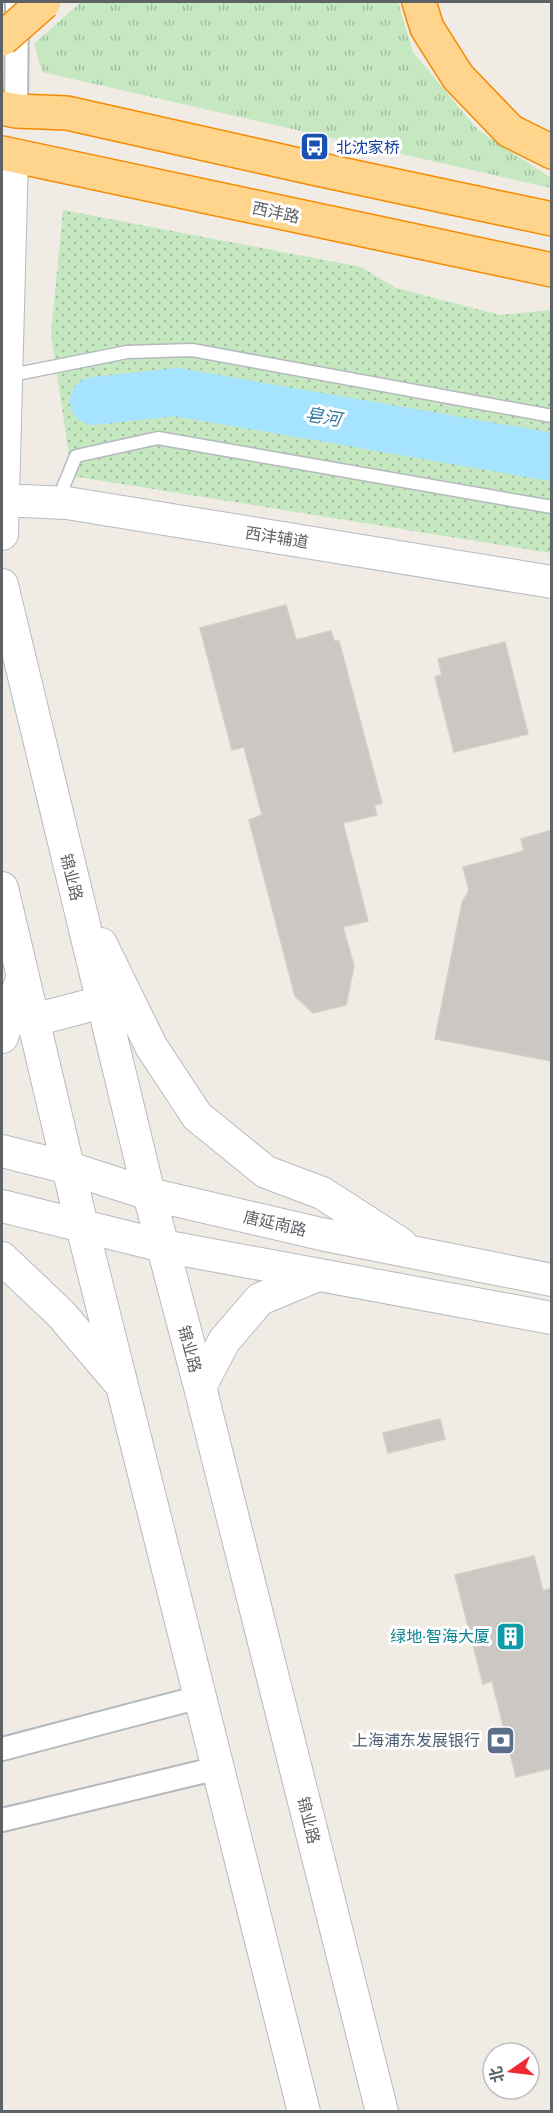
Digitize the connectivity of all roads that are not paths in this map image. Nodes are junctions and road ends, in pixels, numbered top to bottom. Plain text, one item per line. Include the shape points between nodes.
1 (17, 2) edge
2 (44, 2) edge
3 (419, 2) edge
4 (2, 39) edge
5 (9, 110) edge
6 (552, 152) edge
7 (7, 154) edge
8 (552, 219) edge
9 (552, 270) edge
10 (5, 376) junction
11 (552, 416) edge
12 (2, 500) edge
13 (56, 503) junction
14 (552, 507) edge
15 (2, 534) edge
16 (552, 582) edge
17 (2, 585) edge
18 (2, 888) edge
19 (76, 892) junction
20 (23, 976) junction
21 (102, 1002) junction
22 (34, 1020) junction
23 (2, 1037) edge
24 (2, 1151) edge
25 (69, 1168) junction
26 (149, 1194) junction
27 (2, 1206) edge
28 (82, 1226) junction
29 (163, 1246) junction
30 (414, 1252) junction
31 (2, 1258) edge
32 (318, 1275) junction
33 (552, 1280) edge
34 (552, 1318) edge
35 (123, 1387) junction
36 (200, 1387) junction
37 (200, 1697) junction
38 (2, 1749) edge
39 (218, 1768) junction
40 (2, 1820) edge
41 (304, 2112) edge
42 (382, 2112) edge

1 - 5 street
2 - 4 highway, bridge
3 - 6 highway via 427,28 458,77 510,131
5 - 8 highway via 67,112
7 - 9 highway, 西沣路
7 - 10 main road
10 - 11 lane via 127,352 192,350
10 - 12 main road
12 - 13 main road, 西沣辅道
12 - 15 main road
13 - 14 lane via 76,456 158,438
13 - 16 main road, 西沣辅道
17 - 19 main road, 锦业路
18 - 20 main road
19 - 21 main road, 锦业路
19 - 30 main road via 151,1046 197,1116 266,1172 322,1192
20 - 22 main road
20 - 23 main road
21 - 22 main road
21 - 26 main road, 锦业路
22 - 25 main road
24 - 25 main road, 唐延南路
25 - 26 main road, 唐延南路
25 - 28 main road
26 - 29 main road, 锦业路
26 - 30 main road, 唐延南路
27 - 28 main road
28 - 29 main road
28 - 35 main road
29 - 32 main road
29 - 36 main road, 锦业路
30 - 33 main road, 唐延南路
31 - 35 main road via 61,1314
32 - 34 main road
32 - 36 main road via 260,1299 224,1341
35 - 37 main road
36 - 42 main road, 锦业路
37 - 38 street
37 - 39 main road
39 - 40 street
39 - 41 main road

